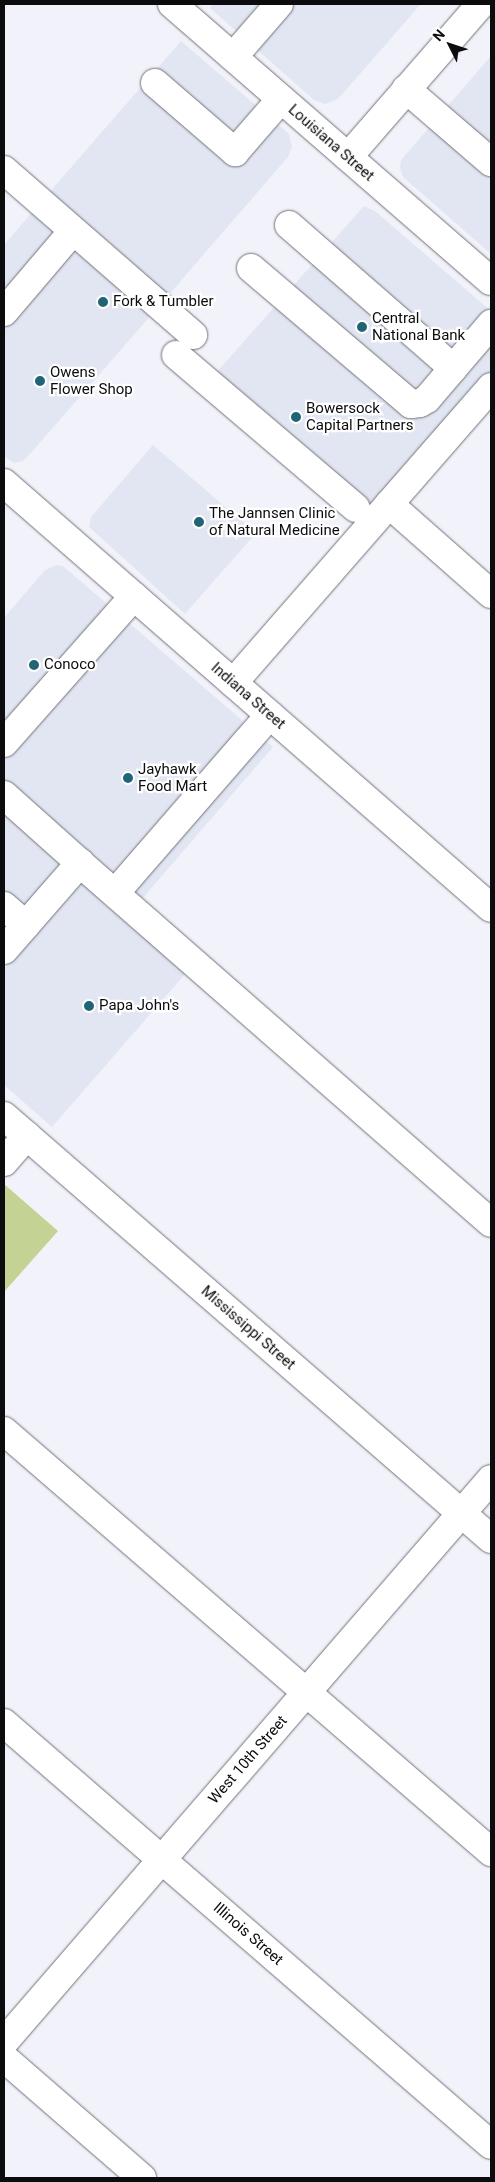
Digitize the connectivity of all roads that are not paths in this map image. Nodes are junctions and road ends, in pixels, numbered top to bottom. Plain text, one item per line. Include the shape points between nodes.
1 (172, 4) edge
2 (278, 4) edge
3 (481, 4) edge
4 (232, 57) junction
5 (155, 83) dead end
6 (406, 89) junction
7 (282, 99) junction
8 (348, 157) junction
9 (491, 162) edge
10 (4, 170) edge
11 (289, 225) dead end
12 (73, 231) junction
13 (251, 268) dead end
14 (489, 275) edge
15 (4, 312) edge
16 (491, 324) edge
17 (453, 368) junction
18 (491, 387) edge
19 (4, 483) edge
20 (389, 504) junction
21 (356, 508) dead end
22 (491, 594) edge
23 (134, 596) junction
24 (233, 683) junction
25 (270, 715) junction
26 (4, 743) edge
27 (4, 795) edge
28 (80, 863) junction
29 (115, 893) junction
30 (4, 906) edge
31 (491, 908) edge
32 (26, 925) junction
33 (4, 950) edge
34 (4, 1116) edge
35 (27, 1136) junction
36 (4, 1162) edge
37 (491, 1223) edge
38 (4, 1431) edge
39 (491, 1479) edge
40 (462, 1514) junction
41 (491, 1539) edge
42 (306, 1693) junction
43 (4, 1723) edge
44 (491, 1852) edge
45 (161, 1860) junction
46 (4, 2042) edge
47 (4, 2058) edge
48 (491, 2145) edge
49 (142, 2178) edge

1 - 4 street, Louisiana Street
2 - 4 street
3 - 6 street
4 - 7 street, Louisiana Street
5 - 7 street via 235,152
6 - 8 street
6 - 9 street
7 - 8 street, Louisiana Street
8 - 14 street, Louisiana Street
10 - 12 street
11 - 17 street
12 - 15 street
12 - 21 street via 184,345
13 - 17 street via 404,401 420,403
16 - 17 street
18 - 20 street
19 - 23 street, Indiana Street
20 - 22 street
20 - 24 street
23 - 24 street, Indiana Street
23 - 26 street
24 - 25 street, Indiana Street
25 - 29 street
25 - 31 street, Indiana Street
27 - 28 street
28 - 29 street
28 - 32 street
29 - 37 street
30 - 32 street
32 - 33 street
34 - 35 street, Mississippi Street
35 - 36 street
35 - 40 street, Mississippi Street
38 - 42 street
39 - 40 street, West 10th Street
40 - 41 street, Mississippi Street
40 - 42 street, West 10th Street
42 - 44 street
42 - 45 street, West 10th Street
43 - 45 street, Illinois Street
45 - 46 street, West 10th Street
45 - 48 street, Illinois Street
47 - 49 street

